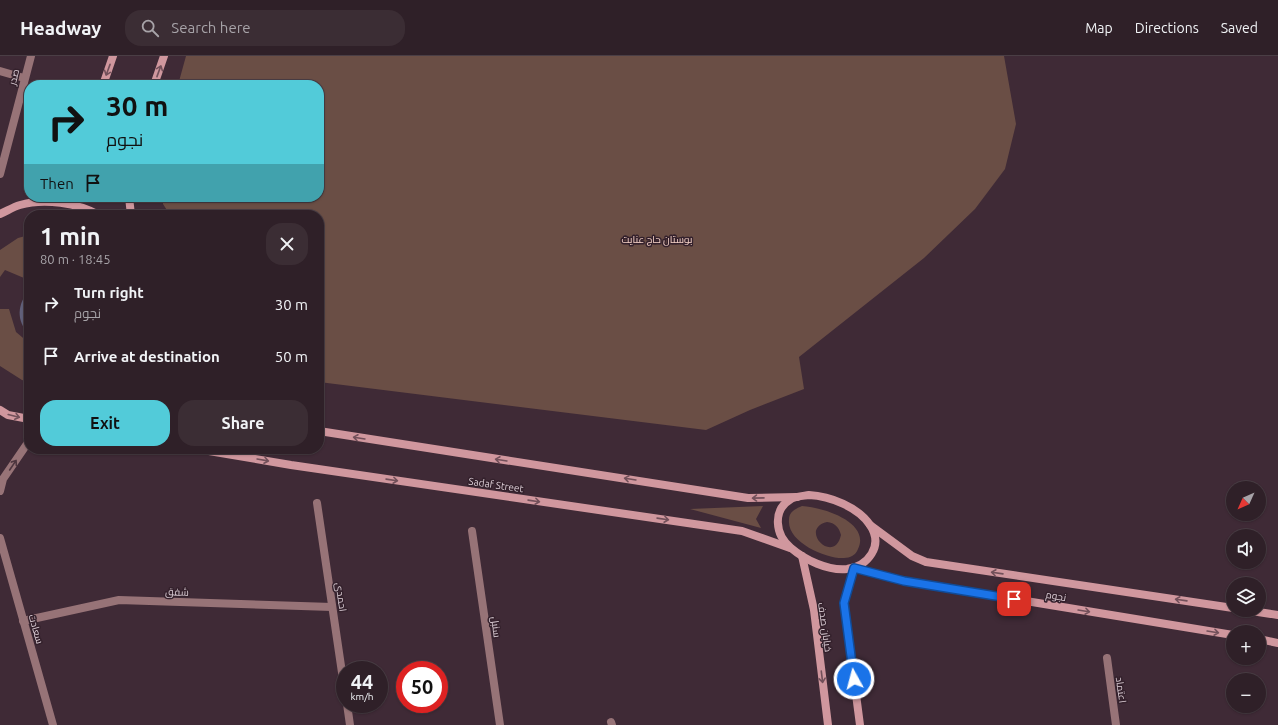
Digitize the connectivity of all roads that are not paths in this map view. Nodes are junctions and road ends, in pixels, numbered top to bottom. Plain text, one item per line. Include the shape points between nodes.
1 (31, 56) edge
2 (113, 56) edge
3 (164, 56) edge
4 (0, 70) edge
5 (24, 78) junction
6 (105, 80) edge
7 (156, 80) edge
8 (0, 174) edge
9 (26, 202) edge
10 (55, 202) edge
11 (55, 202) edge
12 (21, 205) junction
13 (91, 210) edge
14 (0, 214) edge
15 (0, 410) edge
16 (24, 418) edge
17 (324, 433) edge
18 (24, 448) edge
19 (227, 454) edge
20 (0, 491) edge
21 (798, 497) junction
22 (317, 503) dead end
23 (870, 525) junction
24 (472, 531) dead end
25 (0, 538) edge
26 (790, 548) junction
27 (802, 556) junction
28 (854, 568) junction
29 (332, 607) junction
30 (1226, 607) edge
31 (1266, 613) edge
32 (1278, 615) edge
33 (23, 621) junction
34 (1226, 634) edge
35 (1266, 640) edge
36 (1278, 642) edge
37 (1107, 658) dead end
38 (340, 661) edge
39 (348, 713) edge
40 (53, 725) edge
41 (350, 725) edge
42 (500, 725) edge
43 (828, 725) edge
44 (860, 725) edge
45 (1116, 725) edge

1 - 5 street, صدر
2 -> 6 main road
7 -> 3 main road
4 - 5 street
5 - 8 street, صدر
9 - 12 main road
10 - 13 main road
11 - 12 main road
12 - 14 main road
15 -> 16 main road
21 -> 17 main road via 748,498
20 -> 18 street via 3,479
19 -> 26 main road, Sadaf Street via 742,531
21 - 23 main road via 809,495 828,498 849,508
21 - 26 main road via 791,499 780,510 778,517 780,534
22 - 29 street, احمدی
23 - 28 main road via 874,532 873,553 863,564
30 -> 23 main road, نجوم via 926,562 912,556
24 - 42 street, سنبل
25 - 33 street, سعادت
26 - 27 main road
27 - 28 main road via 830,567
27 -> 43 main road, خیابان صدف via 814,610
28 -> 34 main road, نجوم via 904,581
28 - 44 main road via 844,603
29 - 33 street, شفق via 119,600
29 - 38 street, احمدی
31 - 32 main road
33 - 40 street, سعادت
35 - 36 main road
37 - 45 street, اعتماد
39 - 41 street

